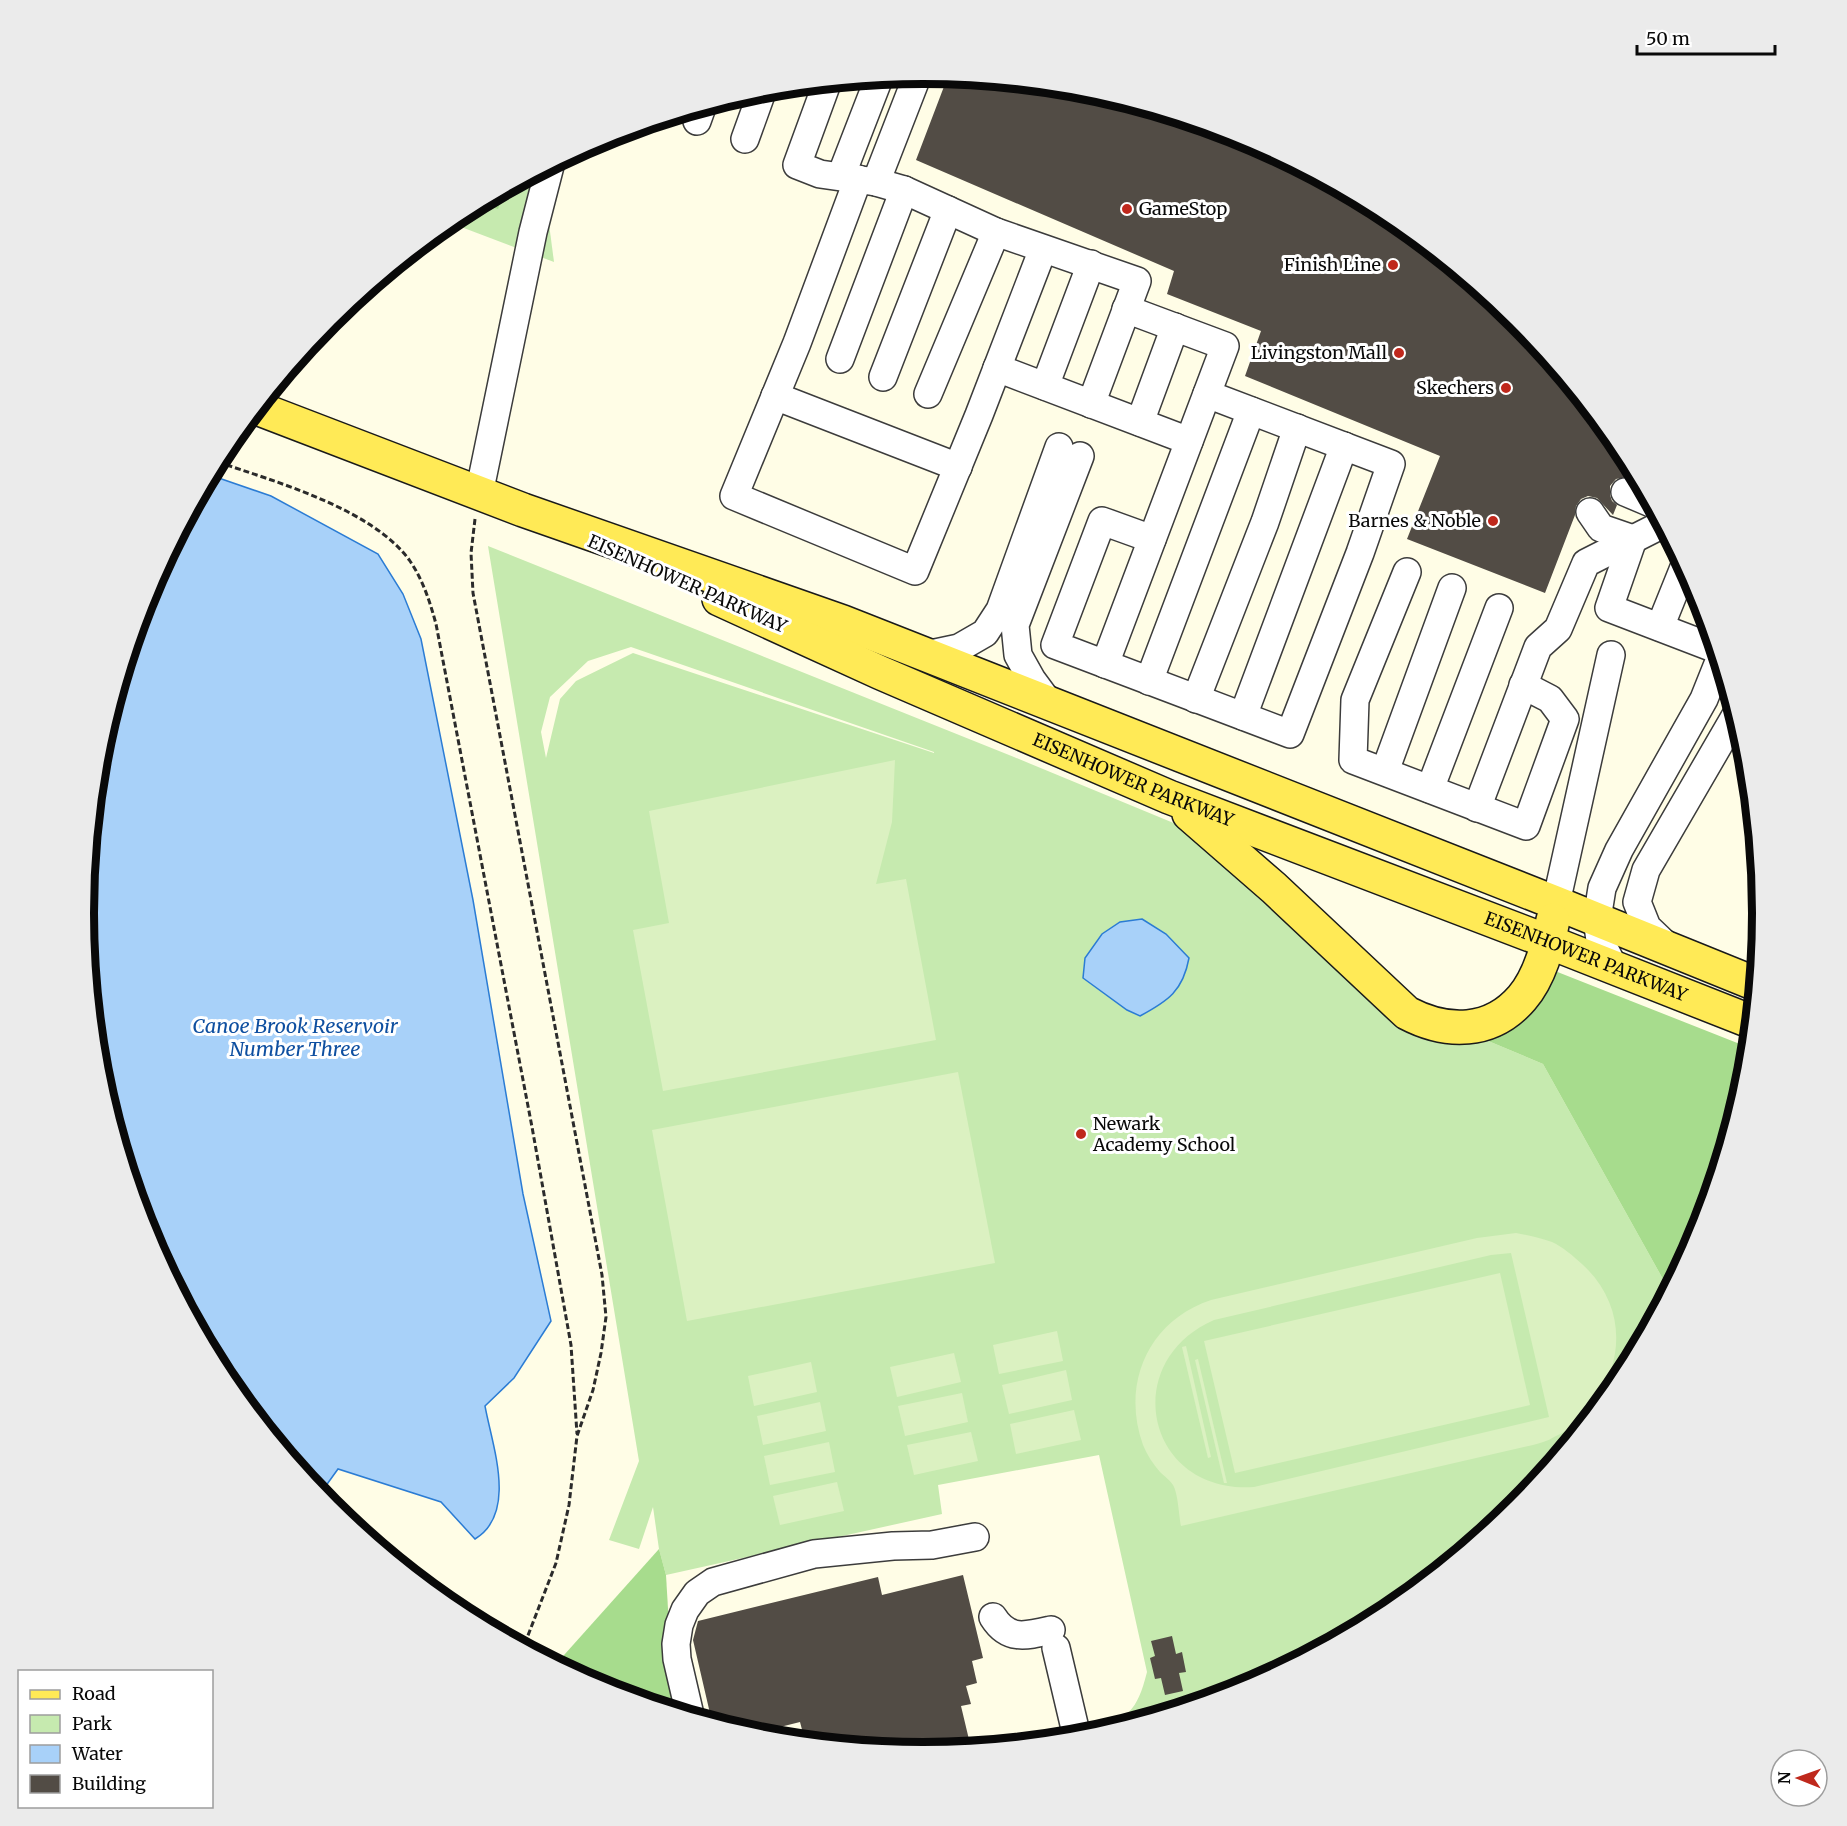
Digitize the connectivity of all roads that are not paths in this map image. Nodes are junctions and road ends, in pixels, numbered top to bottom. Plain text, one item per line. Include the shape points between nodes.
1 (912, 84) edge
2 (877, 86) edge
3 (824, 90) edge
4 (759, 101) edge
5 (745, 139) dead end
6 (548, 174) edge
7 (858, 179) junction
8 (904, 190) junction
9 (948, 210) junction
10 (996, 232) junction
11 (1043, 249) junction
12 (1091, 264) junction
13 (1126, 309) junction
14 (1175, 327) junction
15 (840, 359) dead end
16 (997, 368) junction
17 (883, 377) dead end
18 (1045, 387) junction
19 (928, 394) dead end
20 (1206, 394) junction
21 (775, 396) junction
22 (1090, 404) junction
23 (264, 411) edge
24 (1251, 411) junction
25 (1140, 422) junction
26 (1297, 428) junction
27 (1189, 441) junction
28 (1344, 446) junction
29 (958, 467) junction
30 (1626, 492) dead end
31 (479, 494) junction
32 (1640, 498) edge
33 (523, 510) junction
34 (1590, 512) dead end
35 (1657, 527) edge
36 (1152, 539) junction
37 (1633, 539) junction
38 (1407, 572) dead end
39 (1680, 576) edge
40 (1452, 588) dead end
41 (1499, 608) dead end
42 (1660, 627) junction
43 (1708, 645) edge
44 (927, 655) junction
45 (1611, 655) dead end
46 (1712, 657) edge
47 (1105, 664) junction
48 (1149, 681) junction
49 (1523, 685) junction
50 (1196, 699) junction
51 (1049, 703) junction
52 (1243, 717) junction
53 (1730, 724) edge
54 (1385, 771) junction
55 (1430, 789) junction
56 (1169, 797) junction
57 (1477, 808) junction
58 (1556, 903) junction
59 (1597, 920) junction
60 (1549, 942) junction
61 (1670, 949) junction
62 (1614, 968) junction
63 (1749, 981) edge
64 (1745, 1019) edge
65 (975, 1537) dead end
66 (993, 1617) dead end
67 (688, 1708) edge
68 (1075, 1728) edge

1 - 7 lane
2 - 7 lane
3 - 7 lane via 797,165 820,174
4 - 5 lane
6 - 31 lane
7 - 8 lane
7 - 21 lane
8 - 9 lane
8 - 15 lane
9 - 10 lane
9 - 17 lane
10 - 11 lane
10 - 19 lane
11 - 12 lane
11 - 16 lane
12 - 13 lane via 1137,281
12 - 18 lane
13 - 14 lane
13 - 22 lane
14 - 20 lane via 1224,346
14 - 25 lane
16 - 18 lane
16 - 29 lane
18 - 22 lane
20 - 24 lane
20 - 27 lane
21 - 29 lane
21 - 29 lane via 734,496 915,571
22 - 25 lane
23 - 31 main road, EISENHOWER PARKWAY
24 - 26 lane
24 - 48 lane
25 - 27 lane
26 - 28 lane
26 - 50 lane
27 - 36 lane
28 - 52 lane
28 - 52 lane via 1391,464 1360,553 1290,734
30 - 32 lane
31 - 33 main road, EISENHOWER PARKWAY
33 - 44 main road, EISENHOWER PARKWAY
33 - 56 main road, EISENHOWER PARKWAY via 881,673
34 - 37 lane via 1601,528
35 - 37 lane
36 - 47 lane
36 - 47 lane via 1102,521 1055,645
37 - 42 lane via 1609,608
37 - 49 lane via 1586,563 1558,629 1538,647
38 - 54 lane via 1355,700 1353,760
39 - 42 lane
40 - 54 lane
41 - 55 lane
42 - 43 lane
44 - 51 main road, EISENHOWER PARKWAY
44 - 51 lane via 959,648 985,633 1000,610 1070,452 1015,625 1018,655
45 - 58 lane
46 - 59 lane via 1704,699 1619,850 1602,888
47 - 48 lane
48 - 50 lane
49 - 57 lane
49 - 57 lane via 1550,699 1565,719 1526,826
50 - 52 lane
51 - 58 main road, EISENHOWER PARKWAY
53 - 61 lane via 1646,870 1637,902 1647,927
54 - 55 lane
55 - 57 lane
56 - 60 main road, EISENHOWER PARKWAY
56 - 60 main road via 1274,888 1407,1013 1424,1022 1441,1027 1477,1026 1509,1010 1532,983
58 - 59 main road, EISENHOWER PARKWAY
58 - 60 main road
59 - 61 main road, EISENHOWER PARKWAY
59 - 62 lane via 1600,940
60 - 62 main road, EISENHOWER PARKWAY
61 - 63 main road, EISENHOWER PARKWAY
62 - 64 main road, EISENHOWER PARKWAY
65 - 67 lane via 932,1545 814,1554 713,1582 697,1593 685,1610 678,1634 677,1659
66 - 68 lane via 1006,1632 1054,1639

